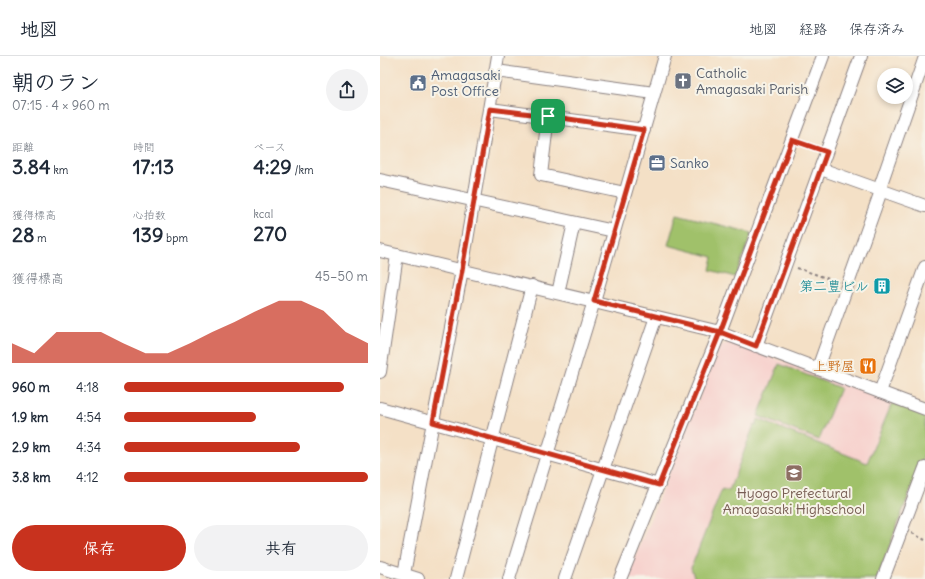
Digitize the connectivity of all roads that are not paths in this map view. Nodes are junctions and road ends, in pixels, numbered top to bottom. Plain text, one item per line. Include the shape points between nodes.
1 (498, 56) edge
2 (665, 56) edge
3 (823, 56) edge
4 (861, 56) edge
5 (925, 57) edge
6 (496, 71) junction
7 (654, 93) junction
8 (490, 109) junction
9 (548, 116) junction
10 (644, 130) junction
11 (821, 169) junction
12 (380, 180) edge
13 (881, 191) junction
14 (625, 193) junction
15 (473, 200) junction
16 (925, 206) edge
17 (574, 223) junction
18 (614, 231) junction
19 (380, 251) edge
20 (397, 255) junction
21 (925, 267) edge
22 (462, 270) junction
23 (532, 286) junction
24 (558, 293) junction
25 (594, 301) junction
26 (656, 317) junction
27 (720, 332) junction
28 (756, 346) junction
29 (818, 368) junction
30 (380, 372) edge
31 (880, 392) junction
32 (380, 408) edge
33 (925, 409) edge
34 (433, 422) junction
35 (492, 439) junction
36 (548, 454) junction
37 (925, 468) edge
38 (602, 469) junction
39 (659, 485) junction
40 (380, 567) edge
41 (404, 574) junction
42 (418, 579) edge
43 (456, 579) edge
44 (509, 579) edge
45 (565, 579) edge
46 (620, 579) edge
47 (883, 579) edge

1 - 6 street
2 - 7 street
3 - 27 street
4 - 11 street
5 - 13 street via 881,184
6 - 7 street
6 - 8 street
7 - 10 street
8 - 9 street
8 - 15 street
9 - 10 street
9 - 14 street via 541,175
10 - 14 street
11 - 13 street
11 - 28 street
12 - 15 street
13 - 16 street
13 - 29 street
14 - 18 street
15 - 17 street
15 - 22 street
17 - 18 street
17 - 24 street
18 - 25 street
19 - 20 street
20 - 22 street
20 - 30 street
21 - 31 street
22 - 23 street
22 - 34 street
23 - 24 street
23 - 35 street
24 - 25 street
25 - 26 street
25 - 36 street
26 - 27 street
26 - 38 street
27 - 28 street
27 - 39 street
28 - 29 street
29 - 31 street
31 - 33 street
32 - 34 street
34 - 35 street
34 - 41 street
35 - 36 street
35 - 43 street
36 - 38 street
36 - 44 street
37 - 47 street
38 - 39 street
38 - 45 street
39 - 46 street
40 - 41 street
41 - 42 street

